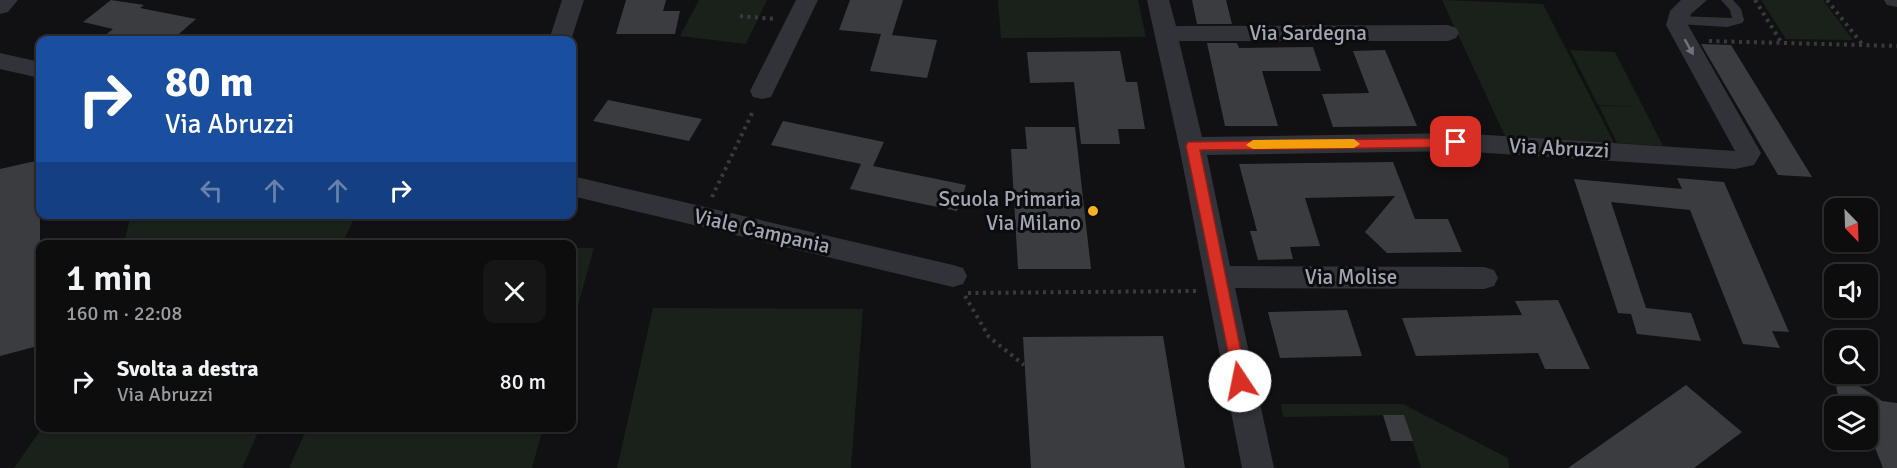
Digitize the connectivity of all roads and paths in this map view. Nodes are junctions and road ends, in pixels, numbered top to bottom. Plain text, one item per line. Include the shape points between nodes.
1 (6, 0) edge
2 (573, 0) edge
3 (807, 0) edge
4 (1158, 0) edge
5 (1696, 0) edge
6 (1727, 0) edge
7 (1755, 0) edge
8 (1827, 0) edge
9 (0, 7) edge
10 (740, 16) dead end
11 (796, 22) junction
12 (1682, 30) junction
13 (1448, 33) dead end
14 (1168, 34) junction
15 (561, 36) edge
16 (1782, 43) junction
17 (1863, 45) junction
18 (1897, 46) edge
19 (0, 62) edge
20 (36, 69) edge
21 (762, 91) joint
22 (1192, 146) junction
23 (576, 187) edge
24 (702, 216) junction
25 (953, 276) dead end
26 (1484, 278) dead end
27 (1220, 284) junction
28 (1024, 365) dead end
29 (1258, 468) edge

1 - 9 street
2 - 15 street
3 - 11 street
4 - 14 street
5 - 12 street via 1681,11
6 - 12 lane via 1738,20
7 - 16 path
8 - 17 path
10 - 11 path
11 - 21 street
12 - 16 path
12 -> 22 street, Via Abruzzi via 1746,147 1745,158 1456,142
13 - 14 street, Via Sardegna
14 - 22 street
16 - 17 path
17 - 18 path
19 - 20 street
21 - 24 path
22 - 27 street
23 - 24 street, Viale Campania
24 - 25 street, Viale Campania
26 - 27 street, Via Molise
27 - 28 path via 964,293 989,337
27 - 29 street

